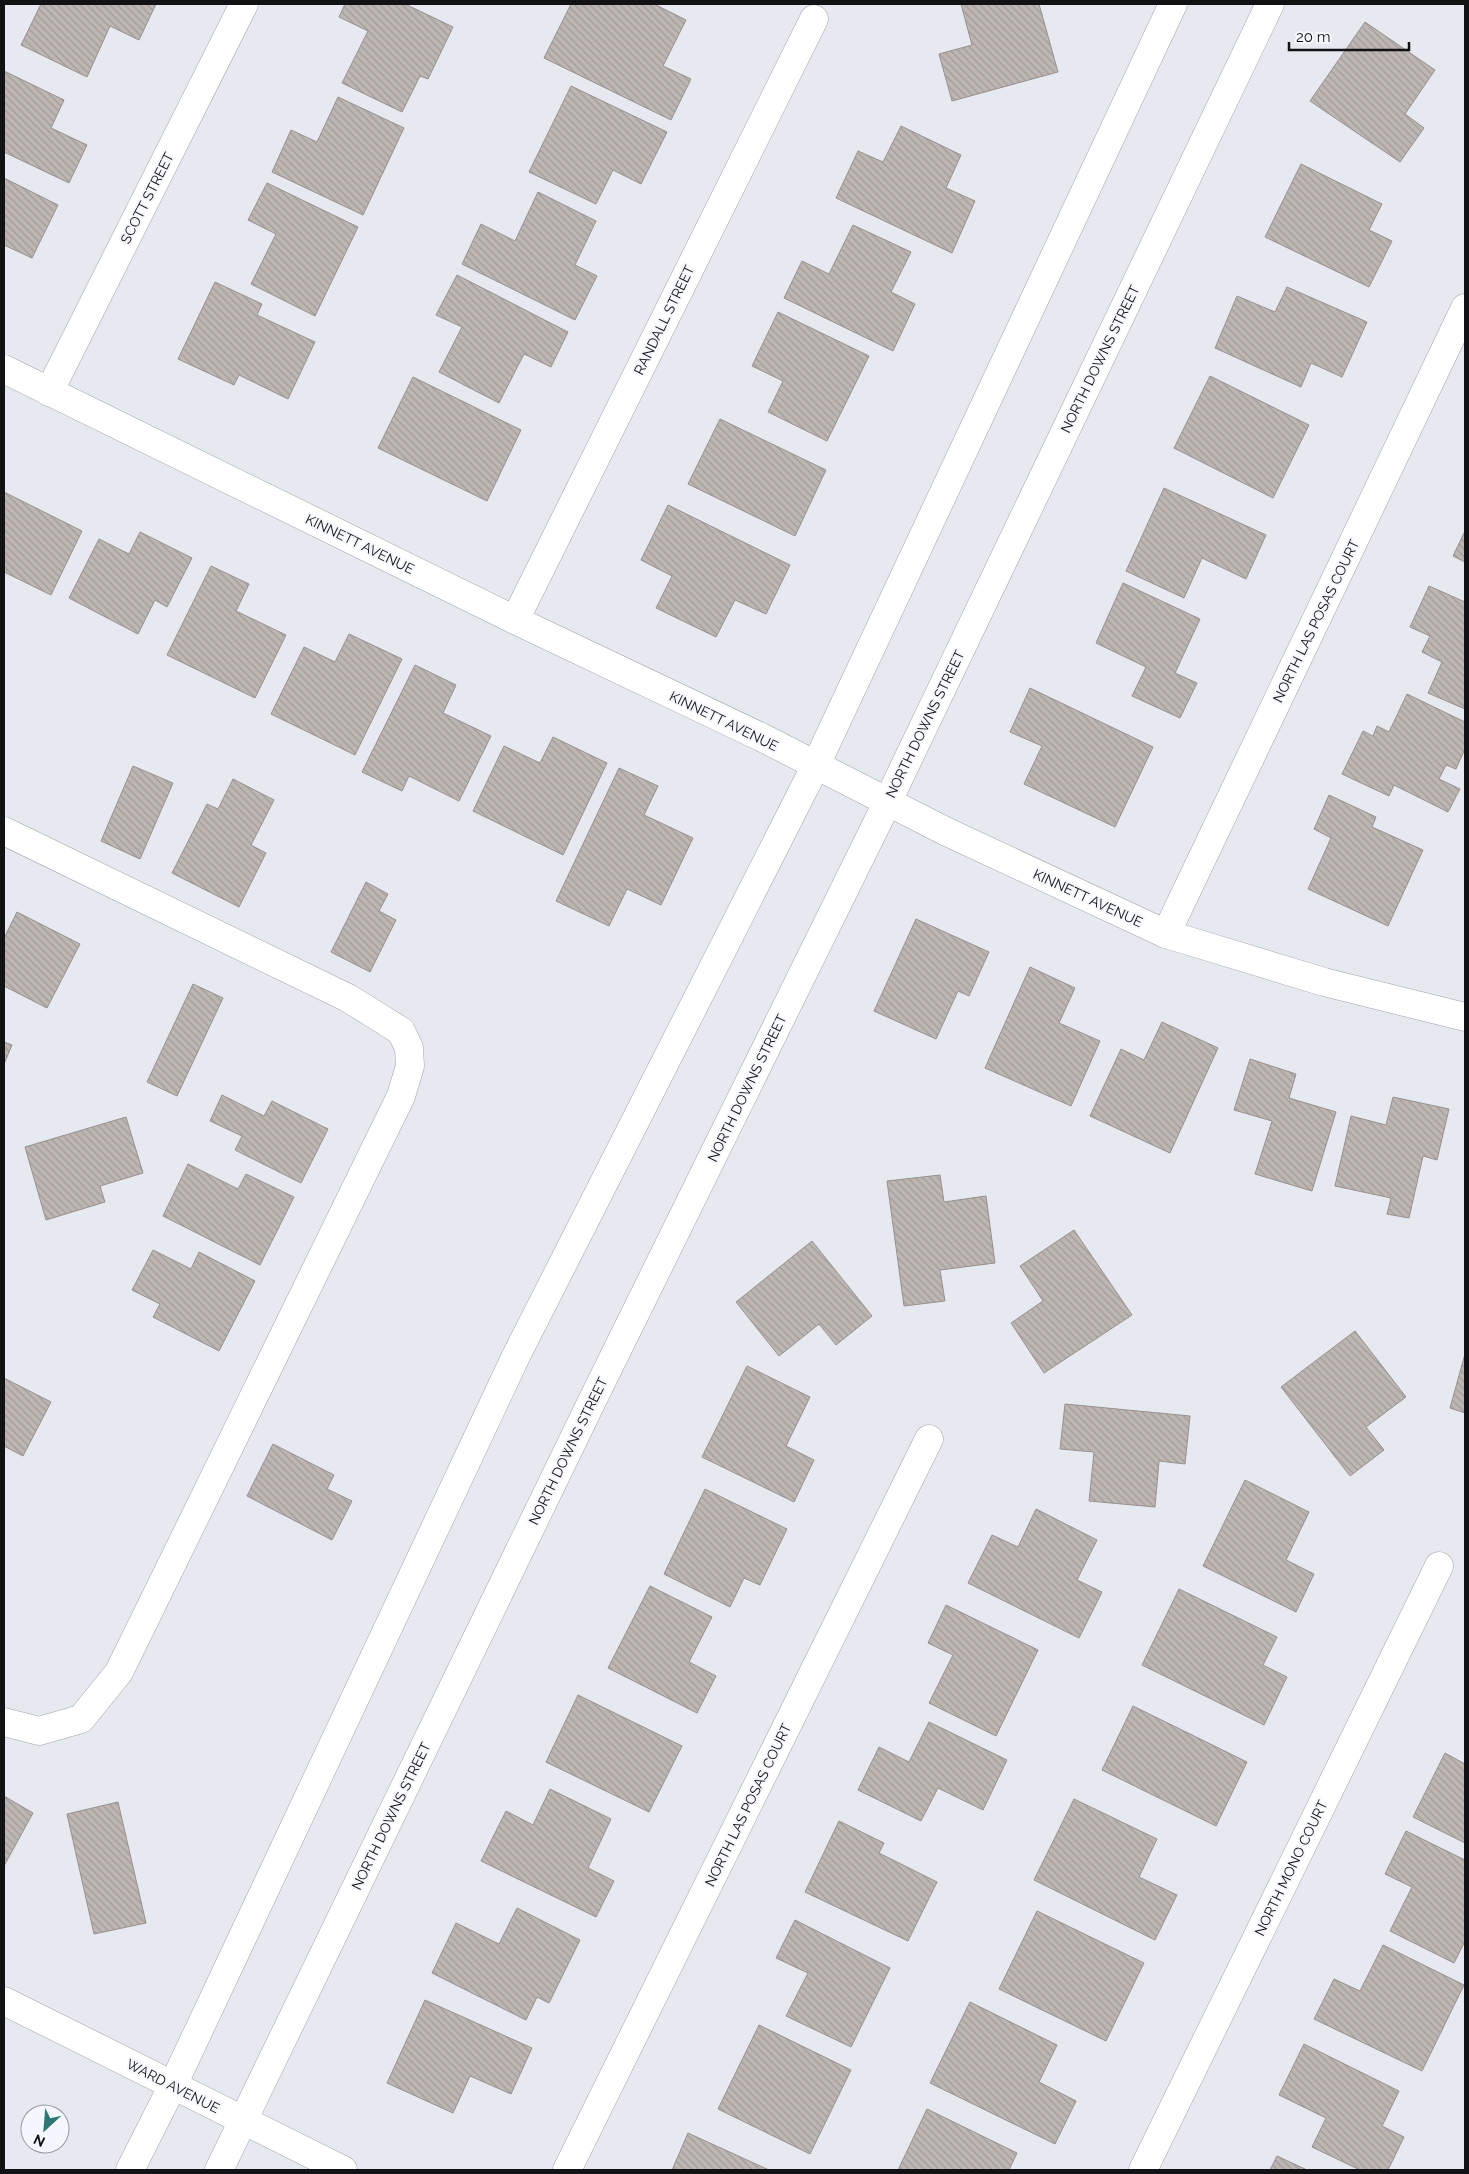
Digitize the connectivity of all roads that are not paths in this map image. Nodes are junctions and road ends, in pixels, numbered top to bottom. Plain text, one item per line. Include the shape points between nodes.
1 (244, 4) edge
2 (1174, 4) edge
3 (1270, 4) edge
4 (814, 19) dead end
5 (1465, 308) edge
6 (4, 369) edge
7 (49, 392) junction
8 (515, 620) junction
9 (815, 766) junction
10 (888, 803) junction
11 (4, 831) edge
12 (1166, 934) junction
13 (1465, 1017) edge
14 (929, 1439) dead end
15 (1439, 1566) dead end
16 (4, 1722) edge
17 (4, 2001) edge
18 (172, 2085) junction
19 (244, 2122) junction
20 (130, 2170) edge
21 (219, 2170) edge
22 (343, 2170) edge
23 (566, 2170) edge
24 (1142, 2170) edge

1 - 7 street, SCOTT STREET
2 - 9 street
3 - 10 street, NORTH DOWNS STREET
4 - 8 street, RANDALL STREET
5 - 12 street, NORTH LAS POSAS COURT
6 - 7 street, KINNETT AVENUE
7 - 8 street, KINNETT AVENUE
8 - 9 street, KINNETT AVENUE
9 - 10 street, KINNETT AVENUE
9 - 18 street via 516,1356
10 - 12 street, KINNETT AVENUE
10 - 19 street, NORTH DOWNS STREET via 592,1401
11 - 16 street via 348,998 401,1031 409,1048 410,1066 401,1096 119,1672 80,1719 39,1731
12 - 13 street, KINNETT AVENUE via 1324,982
14 - 23 street, NORTH LAS POSAS COURT
15 - 24 street, NORTH MONO COURT
17 - 18 street, WARD AVENUE
18 - 19 street, WARD AVENUE
18 - 20 street
19 - 21 street, NORTH DOWNS STREET
19 - 22 street, WARD AVENUE

